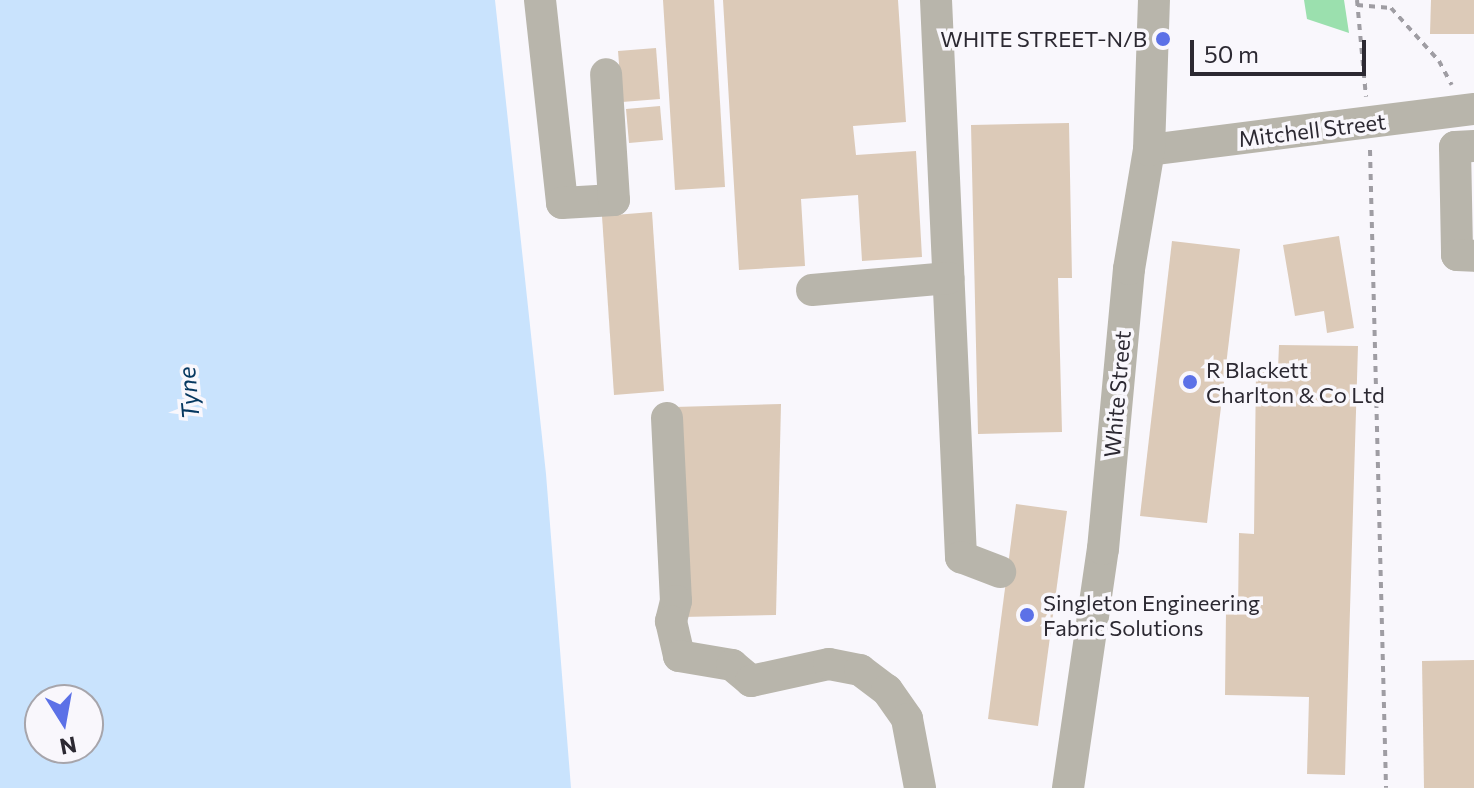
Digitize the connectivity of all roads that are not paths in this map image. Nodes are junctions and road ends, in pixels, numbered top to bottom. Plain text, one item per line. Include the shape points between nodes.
1 (540, 0) edge
2 (936, 0) edge
3 (1154, 0) edge
4 (606, 74) dead end
5 (1465, 110) edge
6 (1474, 146) edge
7 (1149, 150) junction
8 (1474, 256) edge
9 (948, 278) junction
10 (812, 290) dead end
11 (667, 418) dead end
12 (1000, 572) dead end
13 (920, 788) edge
14 (1068, 788) edge

1 - 4 street via 562,203 614,200
2 - 9 street
3 - 7 street, White Street
5 - 7 street, Mitchell Street
6 - 8 street via 1455,147 1457,255
7 - 14 street, White Street via 1129,269 1103,549
9 - 10 street
9 - 12 street via 961,557
11 - 13 street via 676,601 671,621 679,656 732,665 751,681 829,664 860,670 887,690 907,719

